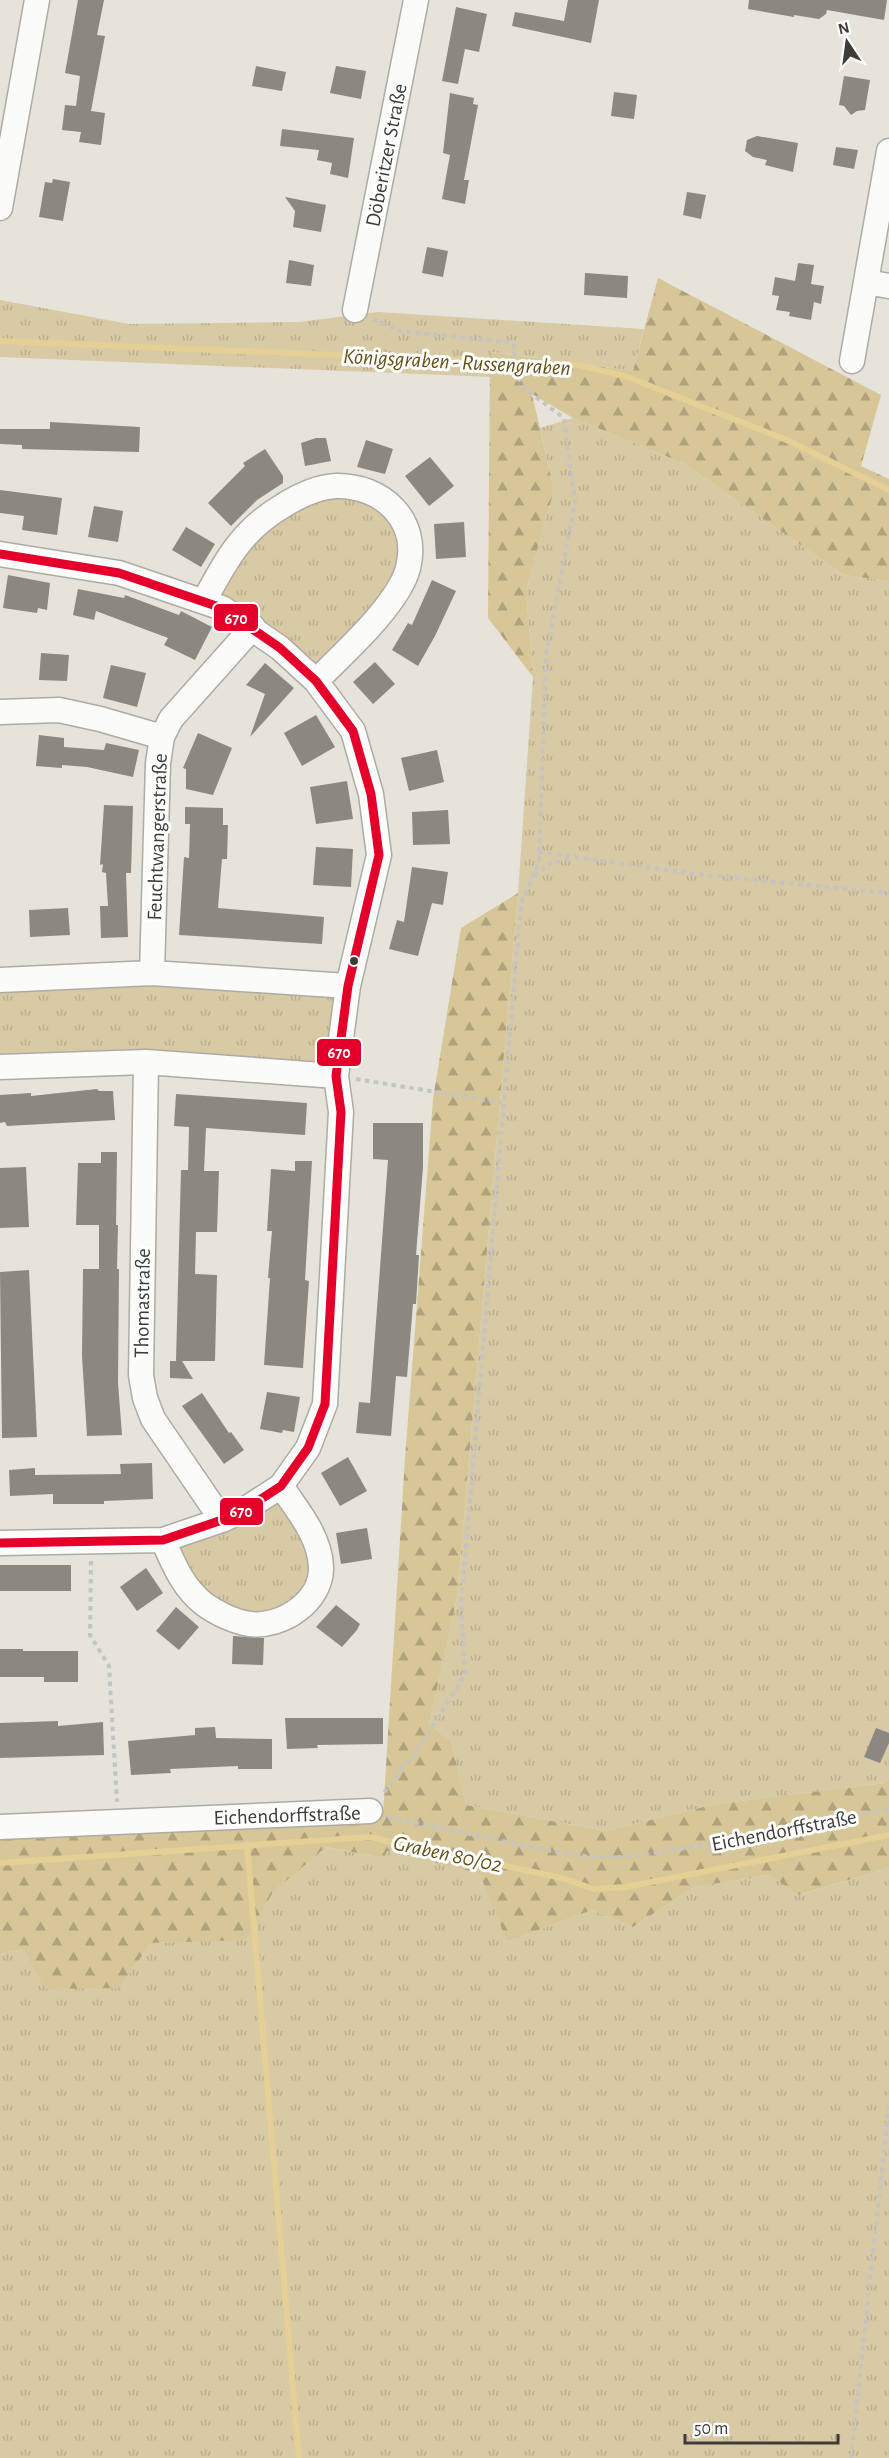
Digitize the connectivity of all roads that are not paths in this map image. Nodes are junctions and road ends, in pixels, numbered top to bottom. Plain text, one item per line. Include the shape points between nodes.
1 (37, 0) edge
2 (416, 0) edge
3 (889, 151) edge
4 (0, 208) edge
5 (878, 284) edge
6 (355, 310) road end
7 (852, 362) dead end
8 (0, 554) edge
9 (204, 601) junction
10 (253, 627) junction
11 (316, 681) junction
12 (0, 712) edge
13 (162, 737) junction
14 (152, 973) junction
15 (0, 980) edge
16 (348, 986) junction
17 (146, 1062) junction
18 (0, 1067) edge
19 (336, 1076) junction
20 (281, 1486) junction
21 (222, 1520) junction
22 (163, 1540) junction
23 (0, 1543) edge
24 (370, 1811) road end
25 (0, 1827) edge

1 - 4 street
2 - 6 street, Döberitzer Straße
3 - 5 street
5 - 7 street
8 - 9 street via 119,573
9 - 10 street
9 - 11 street via 230,553 257,523 306,492 335,486 364,489 394,506 407,529 407,569 372,624
10 - 11 street
10 - 13 street, Feuchtwangerstraße via 171,719
11 - 16 street via 353,730 371,794 379,855
12 - 13 street via 58,710
13 - 14 street, Feuchtwangerstraße
14 - 15 street
14 - 16 street
16 - 19 street
17 - 18 street
17 - 19 street
17 - 21 street, Thomastraße via 141,1375 153,1419
19 - 20 street via 341,1112 324,1404 308,1448
20 - 21 street
20 - 22 street via 316,1543 321,1568 310,1597 298,1611 277,1621 251,1624 219,1614 204,1604 192,1594
21 - 22 street
22 - 23 street
24 - 25 street, Eichendorffstraße

